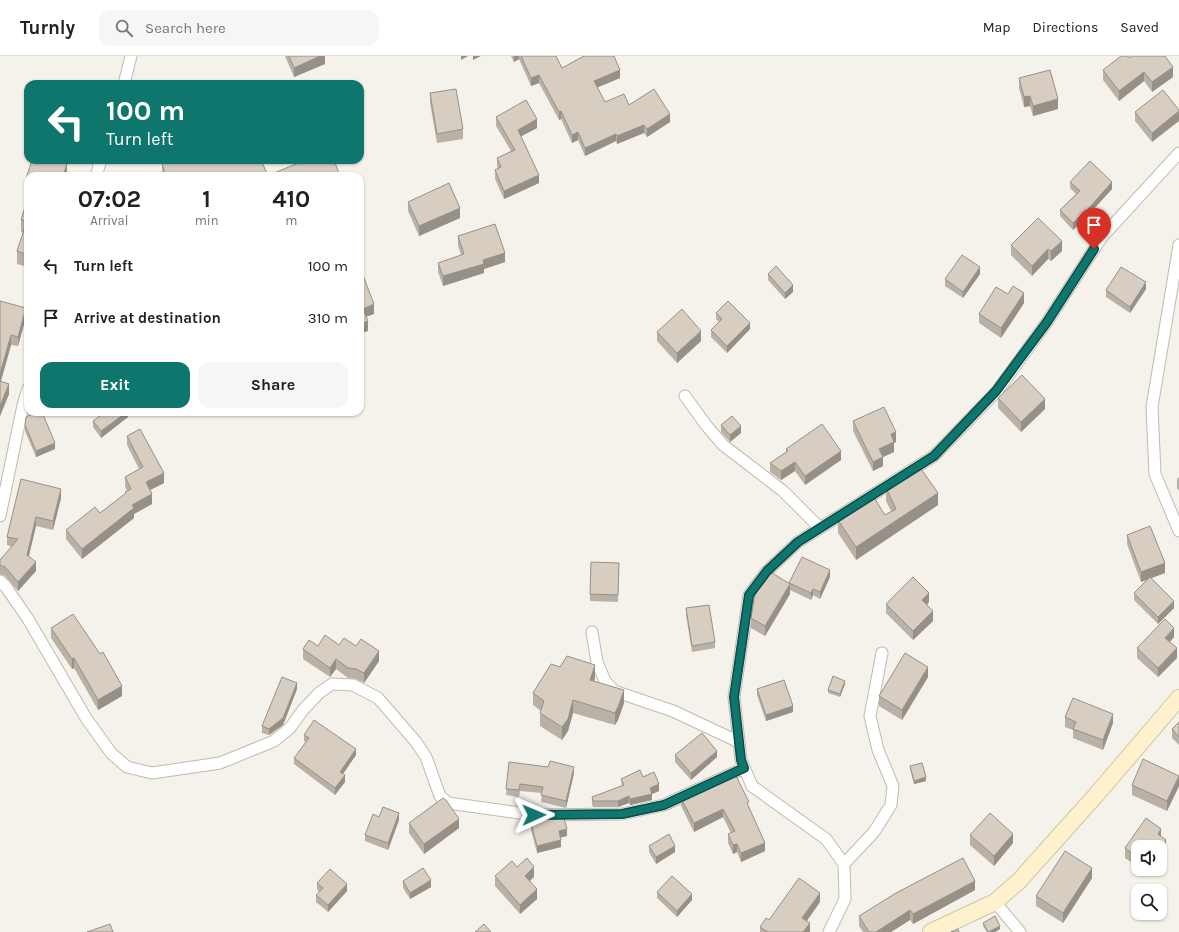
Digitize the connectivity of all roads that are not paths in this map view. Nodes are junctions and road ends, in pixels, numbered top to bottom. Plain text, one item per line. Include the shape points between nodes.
1 (131, 56) edge
2 (125, 80) edge
3 (1179, 153) edge
4 (1179, 245) edge
5 (685, 396) dead end
6 (24, 402) edge
7 (0, 516) edge
8 (820, 528) junction
9 (1179, 530) edge
10 (0, 581) edge
11 (592, 632) dead end
12 (882, 653) dead end
13 (1179, 698) edge
14 (739, 742) junction
15 (744, 768) junction
16 (844, 864) junction
17 (995, 902) junction
18 (937, 929) edge
19 (829, 932) edge
20 (958, 932) edge
21 (1020, 932) edge

1 - 2 street
3 - 8 street via 1102,237 1047,322 996,391 934,456
4 - 9 street via 1152,408 1155,474
5 - 8 street via 723,445 783,491
6 - 7 street
8 - 14 street via 798,542 767,571 749,595 734,697
10 - 15 street via 28,619 86,718 111,753 127,767 152,773 220,763 274,741 290,728 319,693 332,684 353,685 378,698 426,757 440,796 448,803 534,815 622,814 664,805
11 - 14 street via 597,662 605,681 614,690 673,711
12 - 16 street via 870,716 878,750 893,786 891,804 874,832
13 - 17 main road via 1019,881
14 - 15 street
15 - 16 street via 752,786 826,839
16 - 19 street via 845,898
17 - 18 main road
17 - 21 street
18 - 20 street

